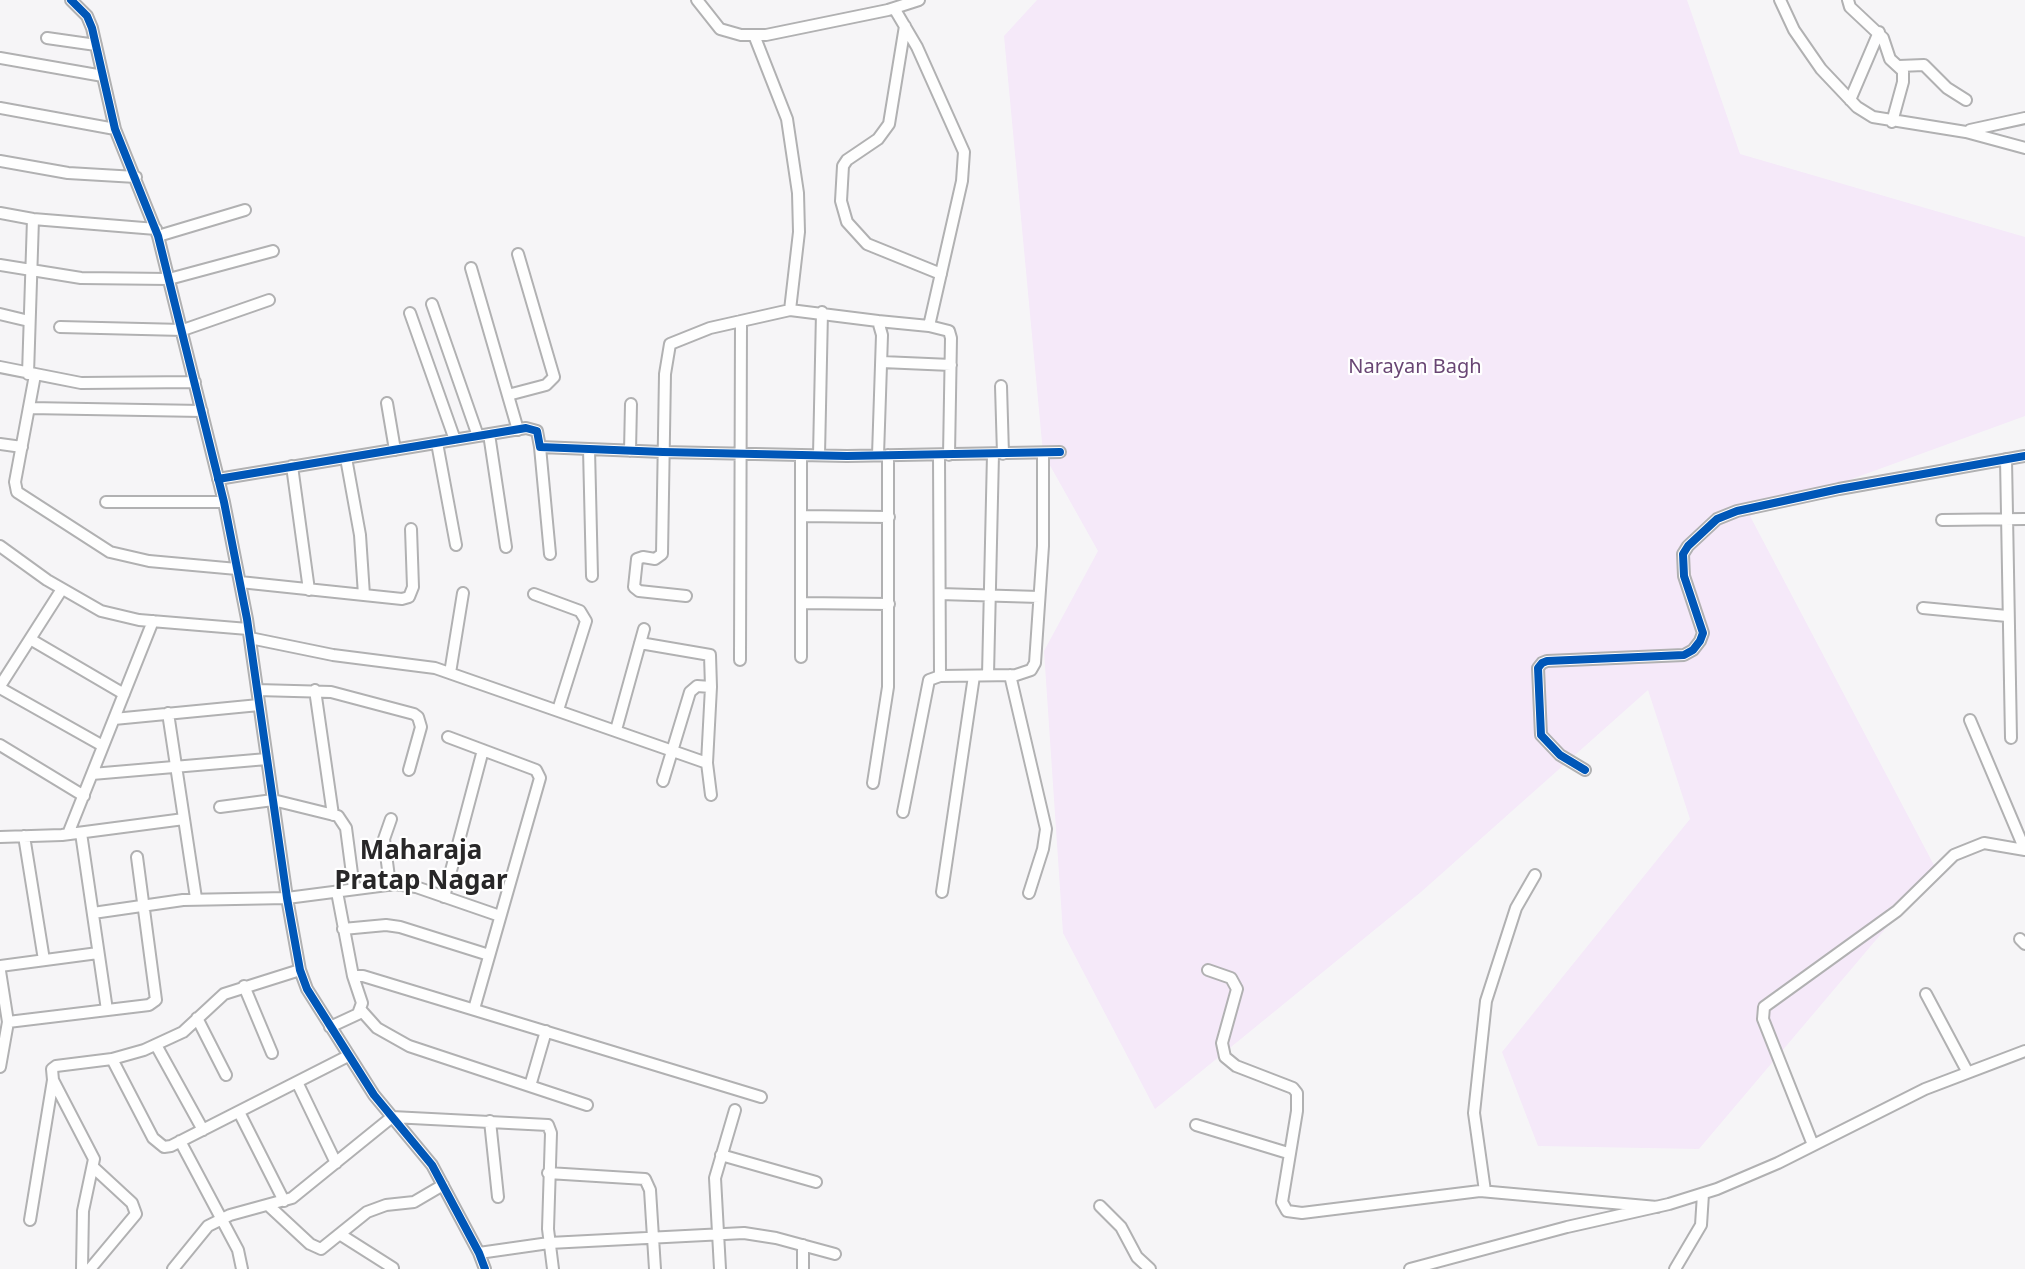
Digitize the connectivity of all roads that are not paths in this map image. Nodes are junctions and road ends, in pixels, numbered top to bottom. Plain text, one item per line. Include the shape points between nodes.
1 (71, 0) edge
2 (697, 0) edge
3 (919, 0) edge
4 (1780, 0) edge
5 (1848, 0) edge
6 (894, 8) junction
7 (905, 26) junction
8 (1879, 32) junction
9 (754, 35) junction
10 (47, 38) dead end
11 (96, 45) junction
12 (0, 58) edge
13 (1899, 66) junction
14 (103, 76) junction
15 (1850, 100) junction
16 (1966, 100) dead end
17 (0, 108) edge
18 (2025, 118) edge
19 (1892, 122) junction
20 (115, 129) junction
21 (1966, 132) junction
22 (2025, 148) edge
23 (0, 161) edge
24 (135, 177) junction
25 (245, 210) dead end
26 (0, 213) edge
27 (33, 219) junction
28 (157, 233) junction
29 (273, 251) dead end
30 (518, 254) dead end
31 (0, 265) edge
32 (471, 268) dead end
33 (31, 270) junction
34 (941, 274) junction
35 (169, 279) junction
36 (269, 300) dead end
37 (432, 304) dead end
38 (790, 310) junction
39 (822, 312) junction
40 (410, 313) dead end
41 (0, 314) edge
42 (29, 321) junction
43 (741, 321) junction
44 (878, 321) junction
45 (929, 326) junction
46 (60, 327) dead end
47 (183, 330) junction
48 (882, 362) junction
49 (951, 365) junction
50 (0, 367) edge
51 (32, 374) junction
52 (195, 382) junction
53 (1001, 386) dead end
54 (508, 395) junction
55 (387, 403) dead end
56 (631, 404) dead end
57 (29, 408) junction
58 (202, 411) junction
59 (519, 430) junction
60 (484, 435) junction
61 (455, 440) junction
62 (437, 443) junction
63 (0, 444) edge
64 (22, 447) junction
65 (540, 447) junction
66 (589, 449) junction
67 (395, 450) junction
68 (630, 451) junction
69 (663, 452) junction
70 (1060, 452) dead end
71 (739, 453) junction
72 (1042, 453) junction
73 (998, 454) junction
74 (801, 455) junction
75 (819, 455) junction
76 (883, 455) junction
77 (944, 455) junction
78 (2025, 456) edge
79 (346, 458) junction
80 (2006, 459) junction
81 (292, 466) junction
82 (218, 478) junction
83 (106, 502) dead end
84 (224, 502) junction
85 (801, 516) junction
86 (889, 517) junction
87 (2006, 518) junction
88 (2025, 519) edge
89 (1942, 520) dead end
90 (411, 529) dead end
91 (456, 545) dead end
92 (0, 546) edge
93 (506, 547) dead end
94 (550, 554) dead end
95 (237, 569) junction
96 (592, 576) dead end
97 (240, 582) junction
98 (62, 589) junction
99 (309, 590) junction
100 (463, 593) dead end
101 (534, 594) dead end
102 (940, 594) junction
103 (364, 595) junction
104 (990, 595) junction
105 (686, 596) dead end
106 (1039, 597) junction
107 (801, 603) junction
108 (890, 604) junction
109 (1923, 608) dead end
110 (2007, 616) junction
111 (153, 621) junction
112 (644, 629) dead end
113 (249, 633) junction
114 (30, 639) junction
115 (640, 643) junction
116 (801, 657) dead end
117 (740, 660) dead end
118 (450, 673) junction
119 (988, 675) junction
120 (1010, 675) junction
121 (940, 676) junction
122 (974, 676) junction
123 (0, 687) edge
124 (711, 687) junction
125 (257, 690) junction
126 (315, 690) junction
127 (124, 694) junction
128 (259, 705) junction
129 (558, 710) junction
130 (168, 713) junction
131 (114, 718) junction
132 (1970, 720) dead end
133 (616, 730) junction
134 (447, 737) dead end
135 (2011, 738) dead end
136 (0, 745) edge
137 (103, 746) junction
138 (483, 750) junction
139 (672, 750) junction
140 (267, 759) junction
141 (707, 763) junction
142 (176, 767) junction
143 (409, 770) dead end
144 (1585, 771) dead end
145 (93, 774) junction
146 (663, 780) dead end
147 (873, 783) dead end
148 (711, 795) dead end
149 (84, 796) junction
150 (273, 800) junction
151 (220, 807) dead end
152 (903, 812) dead end
153 (333, 815) junction
154 (184, 819) junction
155 (391, 819) dead end
156 (81, 833) junction
157 (68, 834) junction
158 (24, 836) junction
159 (0, 837) edge
160 (2025, 850) edge
161 (137, 857) dead end
162 (1535, 875) dead end
163 (390, 885) junction
164 (354, 889) junction
165 (337, 892) junction
166 (942, 892) dead end
167 (1029, 893) dead end
168 (444, 897) junction
169 (196, 898) junction
170 (287, 898) junction
171 (145, 905) junction
172 (93, 913) junction
173 (500, 916) junction
174 (343, 929) junction
175 (98, 953) junction
176 (489, 955) junction
177 (45, 960) junction
178 (0, 966) edge
179 (300, 970) junction
180 (1208, 970) dead end
181 (0, 971) edge
182 (353, 976) junction
183 (244, 986) junction
184 (1926, 994) dead end
185 (474, 1008) junction
186 (360, 1009) junction
187 (106, 1010) junction
188 (197, 1018) junction
189 (8, 1022) junction
190 (330, 1027) junction
191 (546, 1031) junction
192 (156, 1045) junction
193 (2025, 1051) edge
194 (272, 1053) dead end
195 (348, 1056) junction
196 (112, 1059) junction
197 (0, 1066) edge
198 (1967, 1071) junction
199 (226, 1075) dead end
200 (53, 1080) junction
201 (297, 1082) junction
202 (530, 1086) junction
203 (761, 1097) dead end
204 (587, 1105) dead end
205 (735, 1110) dead end
206 (239, 1112) junction
207 (392, 1116) junction
208 (490, 1121) junction
209 (1196, 1125) dead end
210 (203, 1130) junction
211 (180, 1141) junction
212 (1813, 1145) junction
213 (1288, 1153) junction
214 (721, 1155) junction
215 (336, 1163) junction
216 (93, 1167) junction
217 (548, 1173) junction
218 (816, 1182) dead end
219 (443, 1185) junction
220 (1485, 1191) junction
221 (1703, 1194) junction
222 (498, 1197) dead end
223 (284, 1201) junction
224 (268, 1205) junction
225 (1100, 1206) dead end
226 (1657, 1206) junction
227 (220, 1218) junction
228 (30, 1220) dead end
229 (717, 1234) junction
230 (341, 1235) junction
231 (654, 1236) junction
232 (549, 1243) junction
233 (802, 1245) junction
234 (479, 1252) junction
235 (835, 1254) dead end
236 (1450, 1264) edge
237 (393, 1268) edge
238 (82, 1269) edge
239 (90, 1269) edge
240 (174, 1269) edge
241 (242, 1269) edge
242 (485, 1269) edge
243 (553, 1269) edge
244 (655, 1269) edge
245 (720, 1269) edge
246 (803, 1269) edge
247 (1150, 1269) edge
248 (1410, 1269) edge
249 (1675, 1269) edge

1 - 11 street via 87,16
2 - 9 street via 720,29
3 - 6 street
4 - 15 street via 1794,30 1821,69
5 - 8 street via 1850,7
6 - 7 street
6 - 9 street via 777,34
7 - 34 street via 964,152 962,181
7 - 34 street via 889,124 878,139 843,166 841,201 847,222 867,244
8 - 13 street via 1890,59
8 - 15 street
9 - 38 street via 787,118 798,193 799,232
10 - 11 street
11 - 14 street
12 - 14 street
13 - 16 street via 1924,65 1942,84
13 - 19 street via 1904,75
14 - 20 street
15 - 19 street via 1873,117
17 - 20 street
18 - 21 street
19 - 21 street
20 - 24 street
21 - 22 street
23 - 24 street via 68,173
24 - 28 street
25 - 28 street
26 - 27 street
27 - 28 street
27 - 33 street
28 - 35 street
29 - 35 street
30 - 54 street via 554,377 546,385
31 - 33 street
32 - 54 street
33 - 35 street via 81,278
33 - 42 street
34 - 45 street
35 - 47 street
36 - 47 street
37 - 60 street
38 - 39 street
38 - 43 street
39 - 44 street
39 - 75 street
40 - 61 street
41 - 42 street
42 - 51 street
43 - 69 street via 670,344 665,368
43 - 71 street
44 - 45 street
44 - 48 street via 882,329
45 - 49 street via 949,331
46 - 47 street
47 - 52 street
48 - 49 street
48 - 76 street
49 - 77 street
50 - 51 street
51 - 52 street via 81,383
51 - 57 street
52 - 58 street
53 - 73 street
54 - 59 street
55 - 67 street
56 - 68 street
57 - 58 street
57 - 64 street
58 - 82 street
59 - 60 street
59 - 65 street via 537,431
60 - 61 street
60 - 93 street
61 - 62 street
62 - 67 street
62 - 91 street
63 - 64 street
64 - 95 street via 17,492 110,552 149,561
65 - 66 street
65 - 94 street
66 - 68 street
66 - 96 street
67 - 79 street
68 - 69 street
69 - 71 street
69 - 105 street via 662,554 655,559 637,559 634,587 639,591
70 - 72 street
71 - 74 street
71 - 117 street
72 - 73 street
72 - 106 street
73 - 77 street
73 - 104 street
74 - 75 street
74 - 85 street
75 - 76 street
76 - 77 street
76 - 86 street
77 - 102 street
78 - 80 street
79 - 81 street
79 - 103 street via 360,535
80 - 87 street
80 - 144 street via 1828,492 1737,511 1717,519 1683,554 1684,576 1703,633 1693,650 1684,655 1547,661 1538,668 1542,735 1560,755
81 - 82 street
81 - 99 street
82 - 84 street
83 - 84 street
84 - 95 street
85 - 86 street
85 - 107 street
86 - 108 street
87 - 88 street
87 - 89 street
87 - 110 street
90 - 103 street via 412,592 402,599
92 - 98 street
95 - 97 street
97 - 99 street
97 - 113 street
98 - 111 street via 101,611
98 - 114 street
99 - 103 street
100 - 118 street
101 - 129 street via 580,611 586,621
102 - 104 street
102 - 121 street
104 - 106 street
104 - 119 street
106 - 120 street via 1035,663 1024,674
107 - 108 street
107 - 116 street
108 - 147 street via 888,687
109 - 110 street
110 - 135 street
111 - 113 street
111 - 127 street
112 - 115 street
113 - 118 street via 333,655
113 - 125 street
114 - 123 street
114 - 127 street
115 - 124 street via 706,653 711,660
115 - 133 street
118 - 129 street
119 - 120 street
119 - 122 street
120 - 167 street via 1046,829
121 - 122 street
121 - 152 street via 926,685
122 - 166 street
123 - 137 street
124 - 139 street via 693,688
124 - 141 street
125 - 126 street
125 - 128 street
126 - 143 street via 418,717 421,727
126 - 153 street
127 - 131 street
128 - 130 street
128 - 140 street
129 - 133 street
130 - 131 street
130 - 142 street
131 - 137 street
132 - 160 street
133 - 139 street
134 - 138 street
136 - 149 street
137 - 145 street
138 - 168 street
138 - 173 street via 539,773
139 - 141 street
139 - 146 street
140 - 142 street
140 - 150 street
141 - 148 street
142 - 145 street
142 - 154 street
145 - 149 street
149 - 157 street
150 - 151 street
150 - 153 street
150 - 170 street
153 - 164 street via 342,819 346,828
154 - 156 street
154 - 169 street
155 - 163 street via 384,839
156 - 157 street
156 - 172 street
157 - 158 street
158 - 159 street
158 - 177 street
160 - 212 street via 1984,843 1954,855 1897,911 1764,1007 1763,1018
161 - 171 street
162 - 220 street via 1516,908 1485,1001 1474,1113
163 - 164 street
163 - 168 street via 416,887
164 - 165 street
165 - 170 street
165 - 174 street
168 - 173 street
169 - 170 street
169 - 171 street
170 - 179 street
171 - 172 street
171 - 187 street via 156,1000 149,1005
172 - 175 street
173 - 176 street
174 - 176 street via 400,927
174 - 182 street
175 - 177 street
175 - 187 street
176 - 185 street
177 - 178 street
179 - 183 street
179 - 190 street
180 - 213 street via 1231,978 1237,989 1222,1042 1225,1057 1236,1066 1297,1093
181 - 189 street
182 - 185 street via 374,978
182 - 186 street via 362,1003
183 - 188 street via 219,997
183 - 194 street
184 - 198 street
185 - 191 street
186 - 190 street via 351,1019
186 - 202 street via 377,1028 409,1046
187 - 189 street
188 - 192 street via 183,1032
188 - 199 street
189 - 197 street
190 - 195 street
191 - 202 street
191 - 203 street
192 - 196 street
192 - 210 street
193 - 198 street
195 - 201 street
195 - 207 street
196 - 200 street via 56,1066 52,1069
196 - 211 street via 153,1138 164,1147
198 - 212 street
200 - 216 street via 92,1153
200 - 228 street
201 - 206 street
201 - 215 street
202 - 204 street
205 - 214 street
206 - 210 street
206 - 223 street
207 - 208 street
207 - 215 street
207 - 219 street via 432,1165
208 - 217 street via 548,1125
208 - 222 street
209 - 213 street
210 - 211 street
211 - 227 street
212 - 221 street
213 - 220 street via 1282,1202 1292,1214
214 - 218 street
214 - 229 street via 716,1178
215 - 223 street
216 - 238 street via 82,1222
216 - 239 street via 132,1203 135,1214
217 - 231 street via 645,1179 650,1190
217 - 232 street
219 - 230 street via 414,1202 367,1212
219 - 234 street
220 - 226 street
221 - 226 street
221 - 249 street via 1701,1225
223 - 224 street
224 - 227 street
224 - 230 street via 315,1247 327,1247
225 - 247 street via 1122,1227 1137,1257
226 - 236 street
227 - 240 street
227 - 241 street via 238,1250
229 - 231 street
229 - 233 street via 761,1235
229 - 245 street
230 - 237 street
231 - 232 street
231 - 244 street
232 - 234 street
232 - 243 street
233 - 235 street
233 - 246 street
234 - 242 street
236 - 248 street

